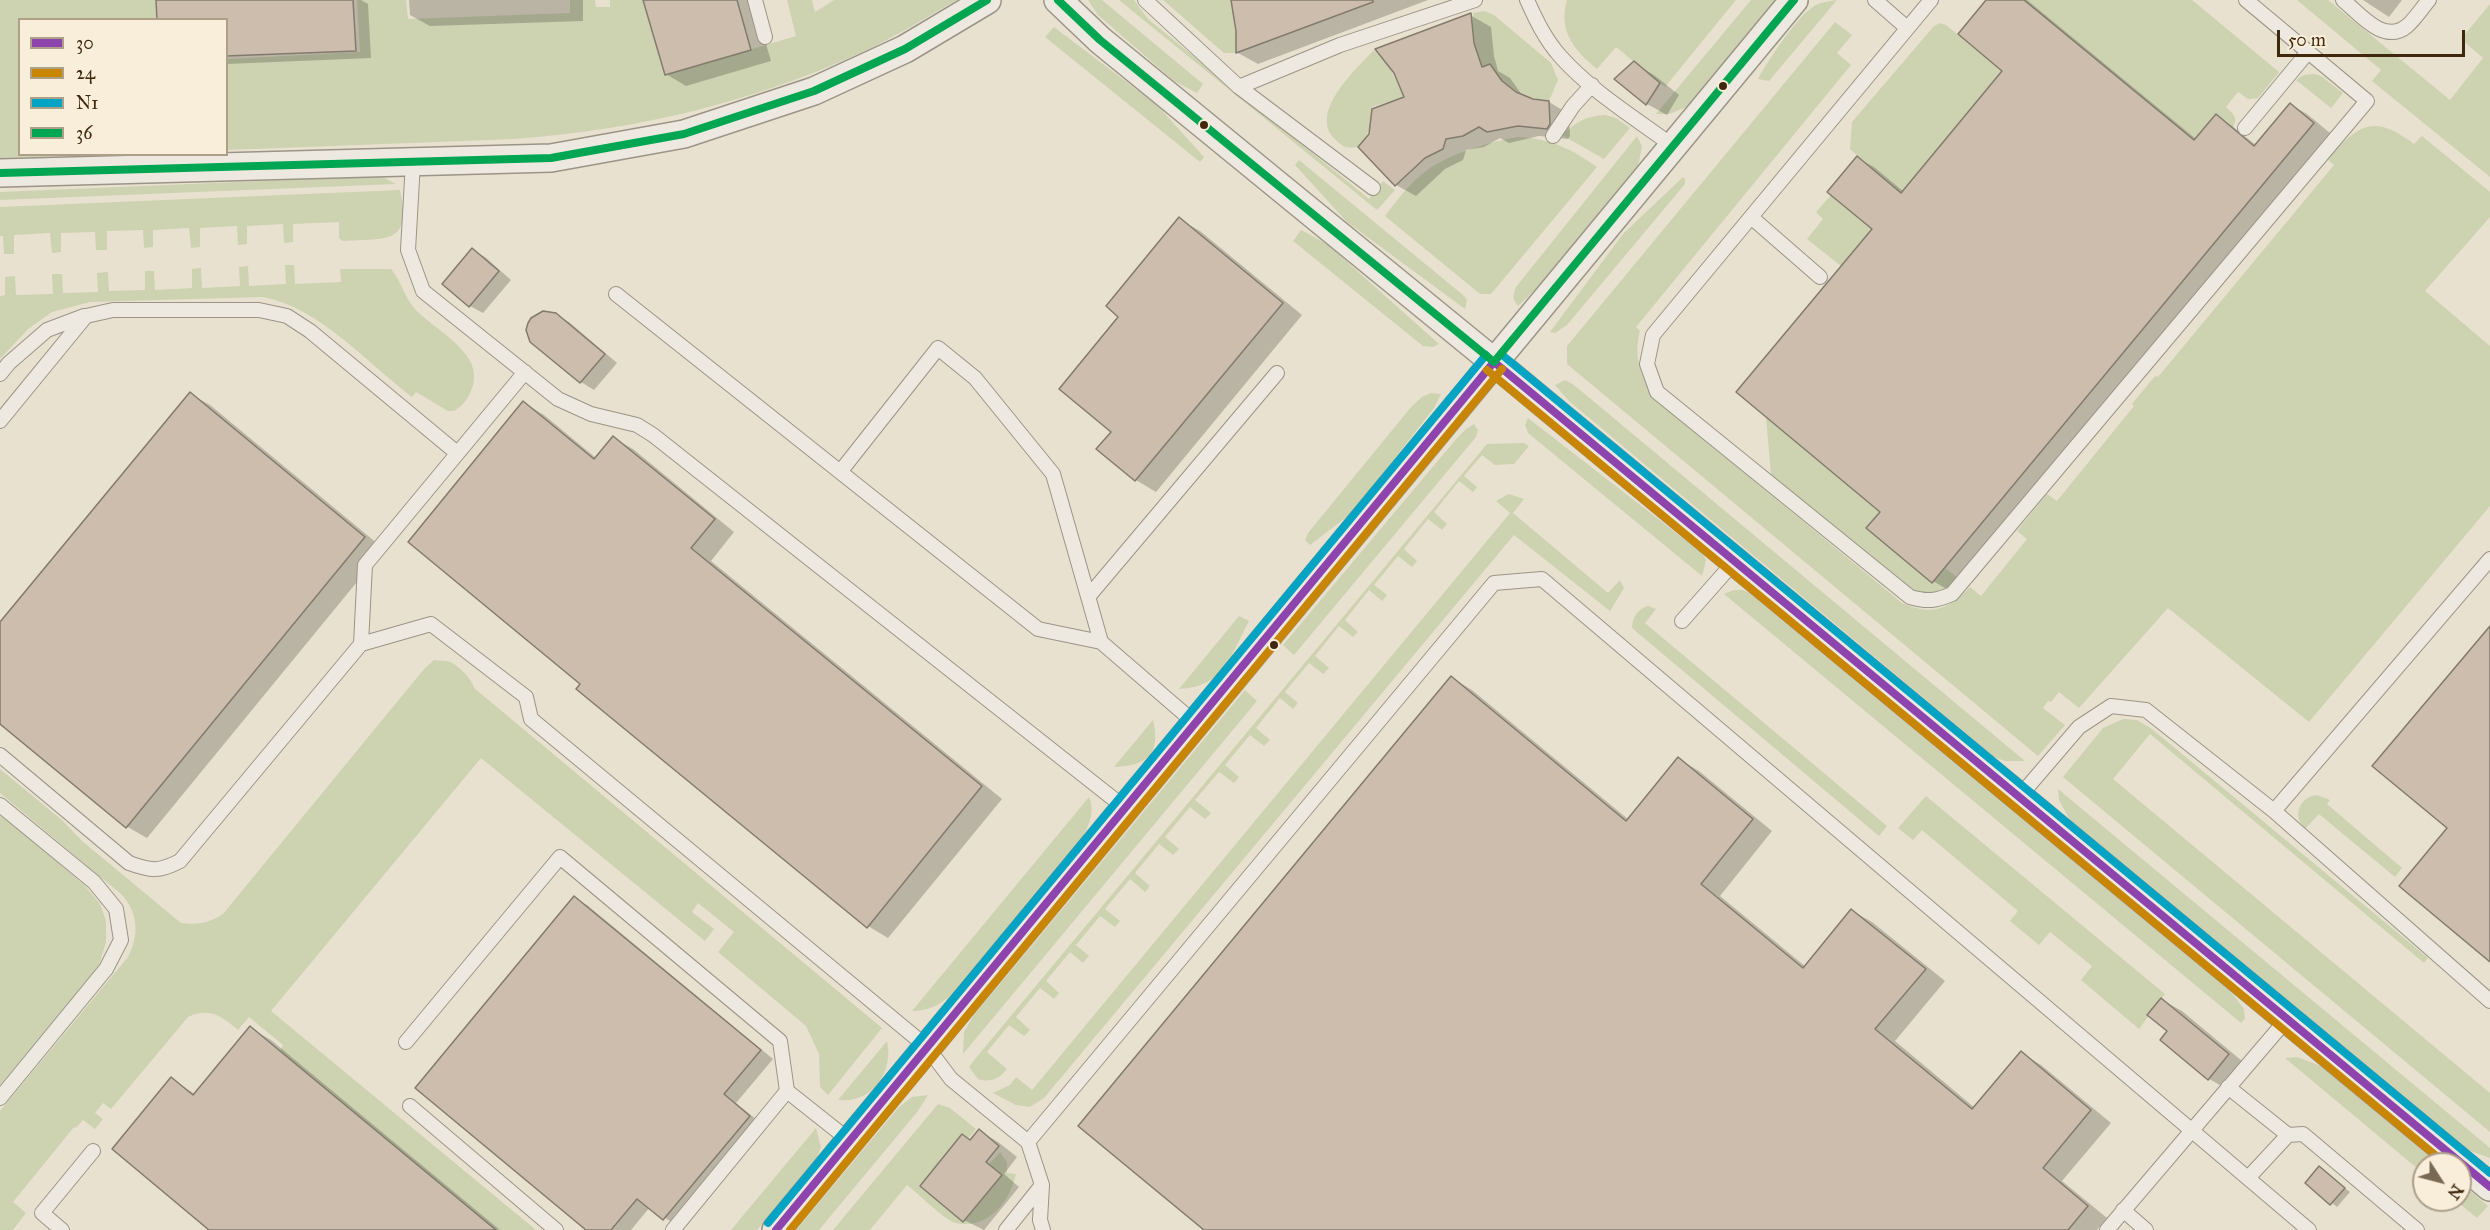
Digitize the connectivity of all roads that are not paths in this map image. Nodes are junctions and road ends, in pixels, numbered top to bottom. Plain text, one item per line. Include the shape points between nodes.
1 (755, 0) edge
2 (987, 0) edge
3 (1058, 0) edge
4 (1145, 0) edge
5 (1475, 0) edge
6 (1527, 0) edge
7 (1794, 0) edge
8 (1875, 0) edge
9 (1931, 0) edge
10 (2246, 0) edge
11 (2343, 0) edge
12 (2428, 0) edge
13 (1907, 28) junction
14 (765, 37) dead end
15 (2308, 52) junction
16 (1592, 85) junction
17 (1239, 87) junction
18 (2245, 128) dead end
19 (1553, 136) dead end
20 (1673, 146) junction
21 (413, 162) junction
22 (0, 173) edge
23 (1373, 188) dead end
24 (1751, 217) junction
25 (1820, 277) dead end
26 (616, 294) dead end
27 (86, 316) junction
28 (1494, 362) junction
29 (525, 372) junction
30 (1277, 373) dead end
31 (0, 374) edge
32 (0, 421) edge
33 (458, 453) junction
34 (840, 472) junction
35 (2490, 558) edge
36 (1735, 561) junction
37 (1088, 597) junction
38 (1682, 621) dead end
39 (1101, 642) junction
40 (361, 644) junction
41 (1195, 723) junction
42 (0, 755) edge
43 (2019, 797) junction
44 (0, 805) edge
45 (1125, 808) junction
46 (2274, 811) junction
47 (2490, 1001) edge
48 (2287, 1019) junction
49 (406, 1042) dead end
50 (927, 1047) junction
51 (2228, 1087) junction
52 (787, 1090) junction
53 (0, 1098) edge
54 (410, 1106) dead end
55 (2191, 1130) junction
56 (2288, 1135) junction
57 (850, 1141) junction
58 (1028, 1142) junction
59 (93, 1151) dead end
60 (2248, 1178) junction
61 (1042, 1185) junction
62 (2490, 1187) edge
63 (2123, 1210) junction
64 (62, 1230) edge
65 (556, 1230) edge
66 (673, 1230) edge
67 (776, 1230) edge
68 (1006, 1230) edge
69 (1043, 1230) edge
70 (2107, 1230) edge
71 (2146, 1230) edge
72 (2309, 1230) edge
73 (2417, 1230) edge

1 - 14 lane
2 - 21 street via 905,49 814,92 684,134 551,158
3 - 28 street via 1109,47
4 - 17 lane
5 - 17 lane via 1340,45
6 - 16 lane via 1559,55
7 - 20 street
8 - 13 lane
9 - 13 lane
10 - 15 lane
11 - 12 lane via 2379,29 2395,32 2407,26
13 - 24 lane
15 - 18 lane
15 - 24 lane via 2367,101 1952,594 1937,601 1910,597 1657,392 1647,364 1653,334
16 - 19 lane
16 - 20 lane
17 - 23 lane
20 - 28 street
21 - 22 street
21 - 29 lane via 408,250 423,291
24 - 25 lane
26 - 34 lane
27 - 31 lane via 47,330
27 - 32 lane
27 - 33 lane via 113,310 259,310 287,316
28 - 36 street
28 - 41 street
29 - 33 lane
29 - 45 lane via 573,407 637,425 653,435
30 - 37 lane
33 - 40 lane via 365,565
34 - 37 lane via 938,348 975,378 1053,474
34 - 39 lane via 1038,629
35 - 46 lane
36 - 38 lane
36 - 43 street
37 - 39 lane
39 - 41 lane
40 - 42 lane via 180,861 165,869 148,870 129,863
40 - 50 lane via 431,624 526,697 531,719
41 - 45 street
43 - 46 lane via 2079,727 2111,706 2145,710
43 - 48 street
44 - 53 lane via 94,882 116,909 121,940 106,969
45 - 50 street
46 - 47 lane
48 - 51 lane
48 - 62 street
49 - 52 lane via 560,857 780,1041
50 - 57 street
50 - 58 lane via 951,1079
51 - 55 lane
51 - 56 lane
52 - 57 lane
52 - 66 lane
54 - 65 lane
55 - 58 lane via 2117,1058 1542,579 1494,582
55 - 60 lane
55 - 63 lane
56 - 60 lane
56 - 73 lane via 2303,1134
57 - 67 street
58 - 61 lane
59 - 64 lane via 42,1213
60 - 72 lane
61 - 68 lane
61 - 69 lane
63 - 70 lane
63 - 71 lane

